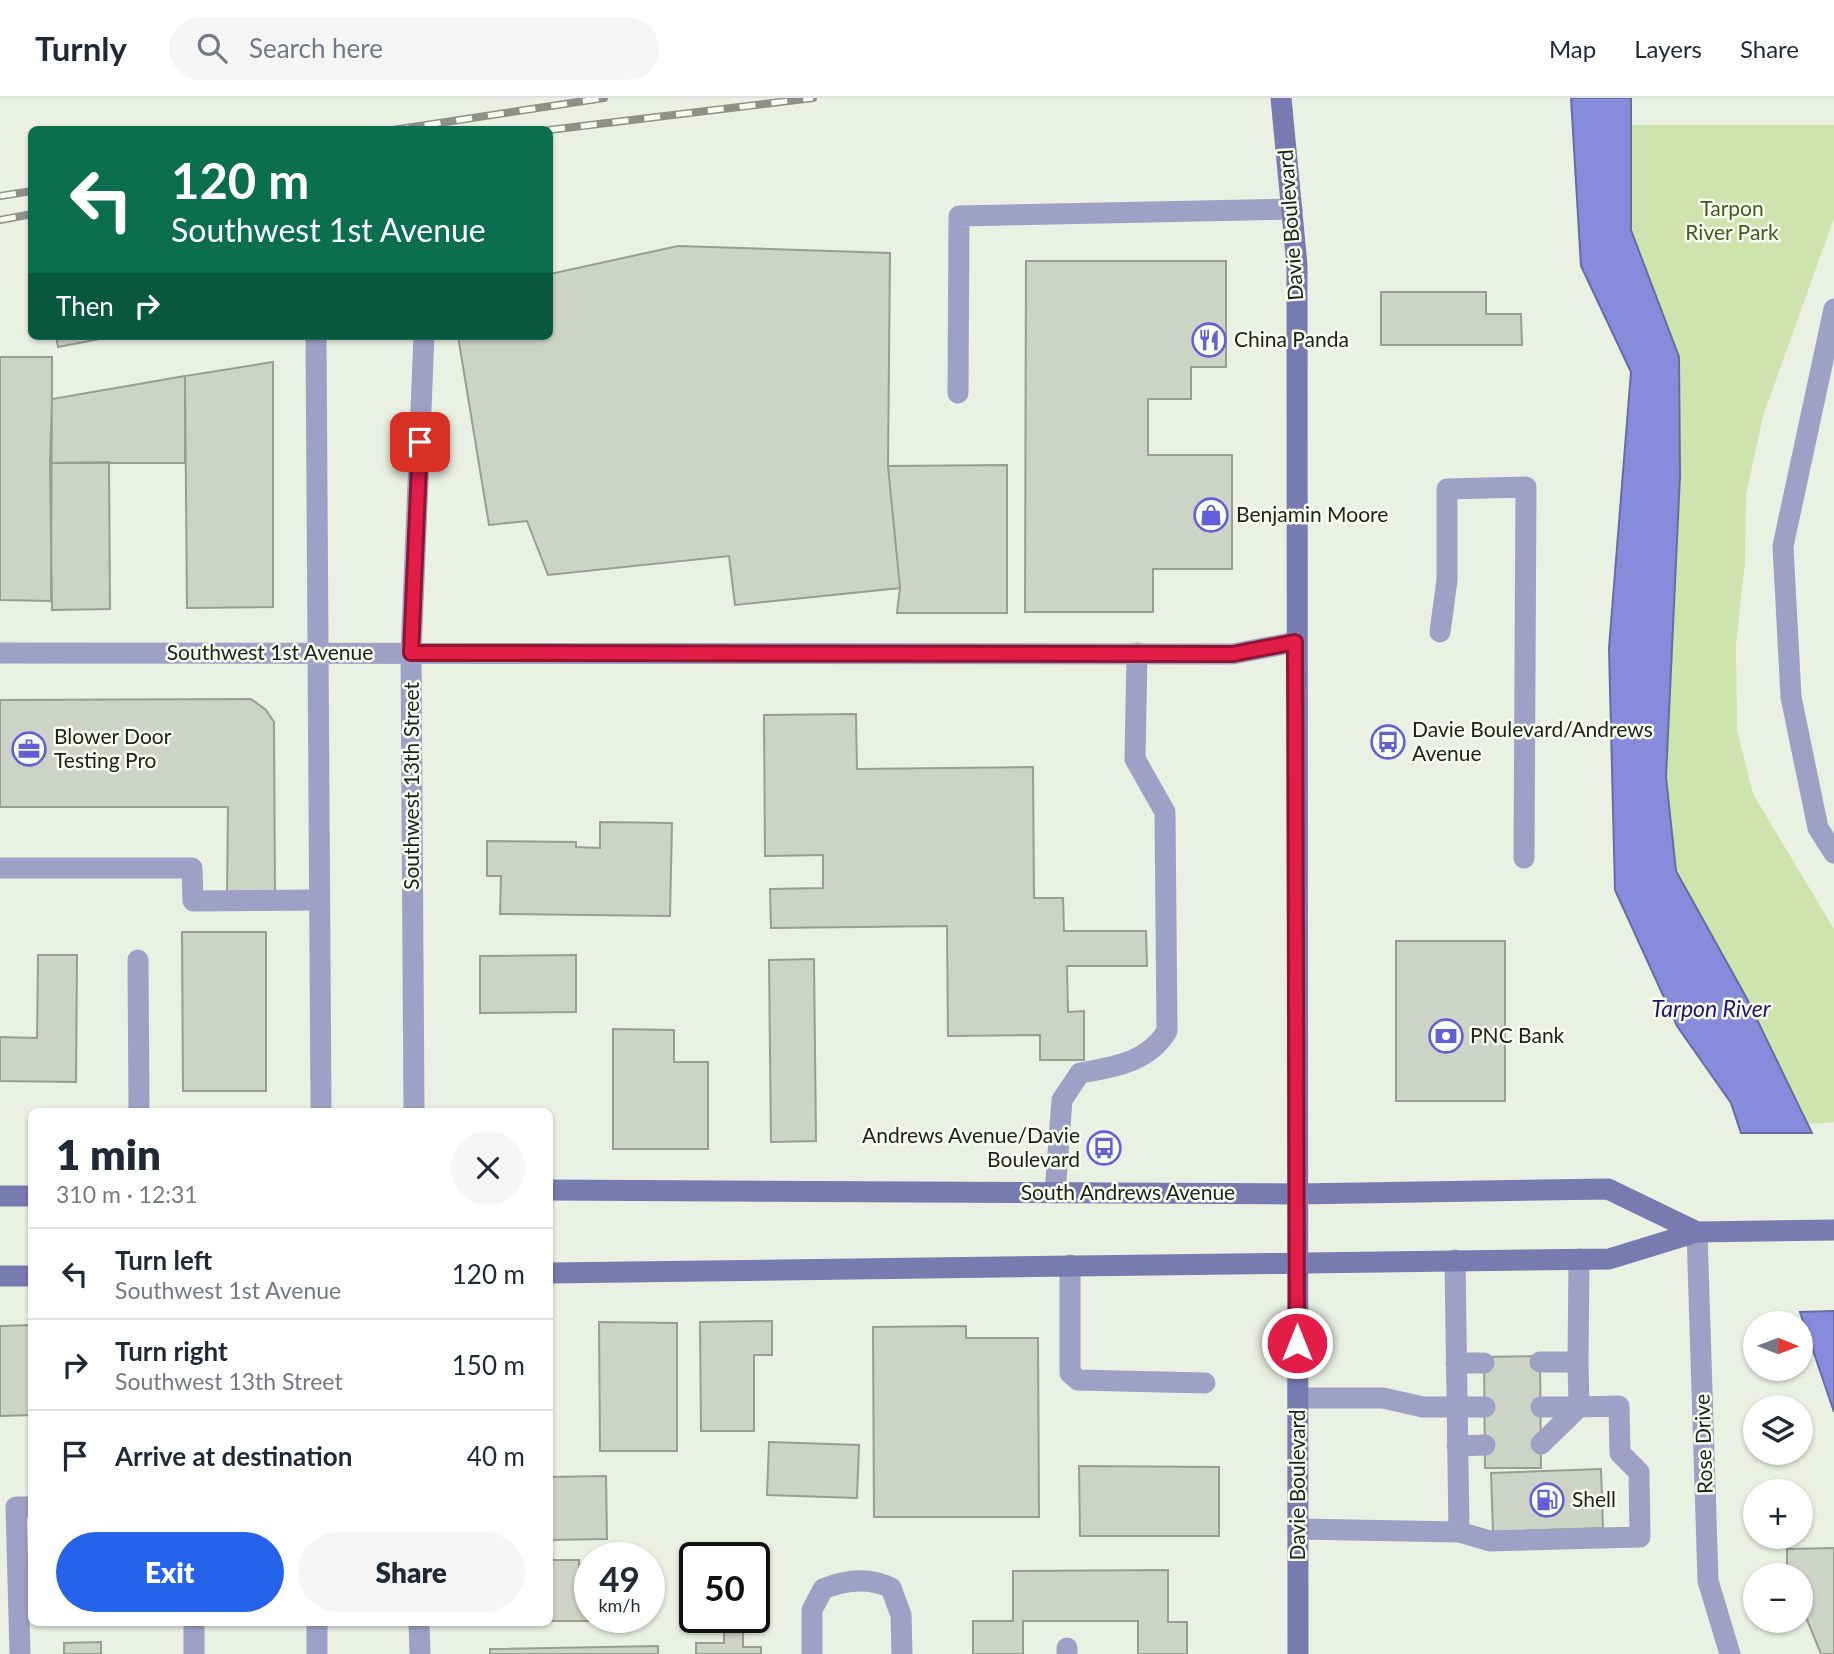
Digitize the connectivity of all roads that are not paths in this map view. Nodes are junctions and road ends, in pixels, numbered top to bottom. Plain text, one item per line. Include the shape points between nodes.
1 (1281, 98) edge
2 (1292, 209) junction
3 (1834, 309) edge
4 (316, 340) edge
5 (424, 340) edge
6 (958, 393) dead end
7 (1440, 632) dead end
8 (1295, 642) junction
9 (0, 653) edge
10 (317, 653) junction
11 (411, 653) junction
12 (1137, 653) junction
13 (1834, 853) edge
14 (1524, 858) dead end
15 (0, 867) edge
16 (319, 900) junction
17 (138, 960) dead end
18 (139, 1108) edge
19 (321, 1108) edge
20 (414, 1108) edge
21 (553, 1190) edge
22 (1055, 1193) junction
23 (1297, 1194) junction
24 (0, 1196) edge
25 (28, 1196) edge
26 (1834, 1230) edge
27 (1697, 1231) junction
28 (1579, 1259) junction
29 (1455, 1260) junction
30 (1297, 1261) junction
31 (1070, 1265) junction
32 (553, 1273) edge
33 (0, 1276) edge
34 (28, 1276) edge
35 (1540, 1362) dead end
36 (1578, 1362) junction
37 (1456, 1363) junction
38 (1484, 1363) dead end
39 (1205, 1383) dead end
40 (1298, 1398) junction
41 (1541, 1407) dead end
42 (1579, 1407) junction
43 (1456, 1408) junction
44 (1485, 1408) dead end
45 (1541, 1444) dead end
46 (1485, 1445) dead end
47 (1457, 1446) junction
48 (28, 1507) edge
49 (1298, 1529) junction
50 (1459, 1532) junction
51 (194, 1626) edge
52 (317, 1626) edge
53 (419, 1626) edge
54 (20, 1654) edge
55 (194, 1654) edge
56 (317, 1654) edge
57 (420, 1654) edge
58 (812, 1654) edge
59 (902, 1654) edge
60 (1298, 1654) edge
61 (1730, 1654) edge

1 - 2 main road, Davie Boulevard
2 - 6 street via 959,216
2 - 8 main road, Davie Boulevard via 1297,265
3 - 13 street via 1783,546 1791,697 1818,828
4 - 10 street
5 - 11 street, Southwest 13th Street
7 - 14 street via 1447,580 1447,489 1526,487
8 - 12 street, Southwest 1st Avenue via 1233,654
8 - 23 main road, Davie Boulevard
9 - 10 street, Southwest 1st Avenue
10 - 11 street, Southwest 1st Avenue
10 - 16 street
11 - 12 street, Southwest 1st Avenue
11 - 20 street, Southwest 13th Street
12 - 22 street via 1135,759 1165,811 1167,1031 1158,1047 1123,1065 1080,1073 1062,1100
15 - 16 street via 192,868 193,901
16 - 19 street
17 - 18 street
21 - 22 main road, South Andrews Avenue
22 - 23 main road, South Andrews Avenue
23 - 27 main road, South Andrews Avenue via 1608,1189
23 - 30 main road, Davie Boulevard
24 - 25 main road
26 - 27 main road, South Andrews Avenue
27 - 28 main road, South Andrews Avenue via 1609,1259
27 - 61 street, Rose Drive via 1708,1581
28 - 29 main road, South Andrews Avenue
28 - 36 street
29 - 30 main road, South Andrews Avenue
29 - 37 street
30 - 31 main road, South Andrews Avenue
30 - 40 main road, Davie Boulevard
31 - 32 main road, South Andrews Avenue
31 - 39 street via 1070,1373 1078,1380
33 - 34 main road
35 - 36 street
36 - 42 street
37 - 38 street
37 - 43 street
40 - 43 street via 1383,1398
40 - 49 main road, Davie Boulevard
41 - 42 street
42 - 45 street
42 - 50 street via 1619,1406 1619,1452 1639,1472 1640,1536 1490,1541
43 - 44 street
43 - 47 street
46 - 47 street
47 - 50 street
48 - 54 street via 16,1507
49 - 50 street
49 - 60 main road, Davie Boulevard
51 - 55 street
52 - 56 street
53 - 57 street
58 - 59 street via 812,1610 823,1589 841,1582 878,1582 891,1588 901,1615

